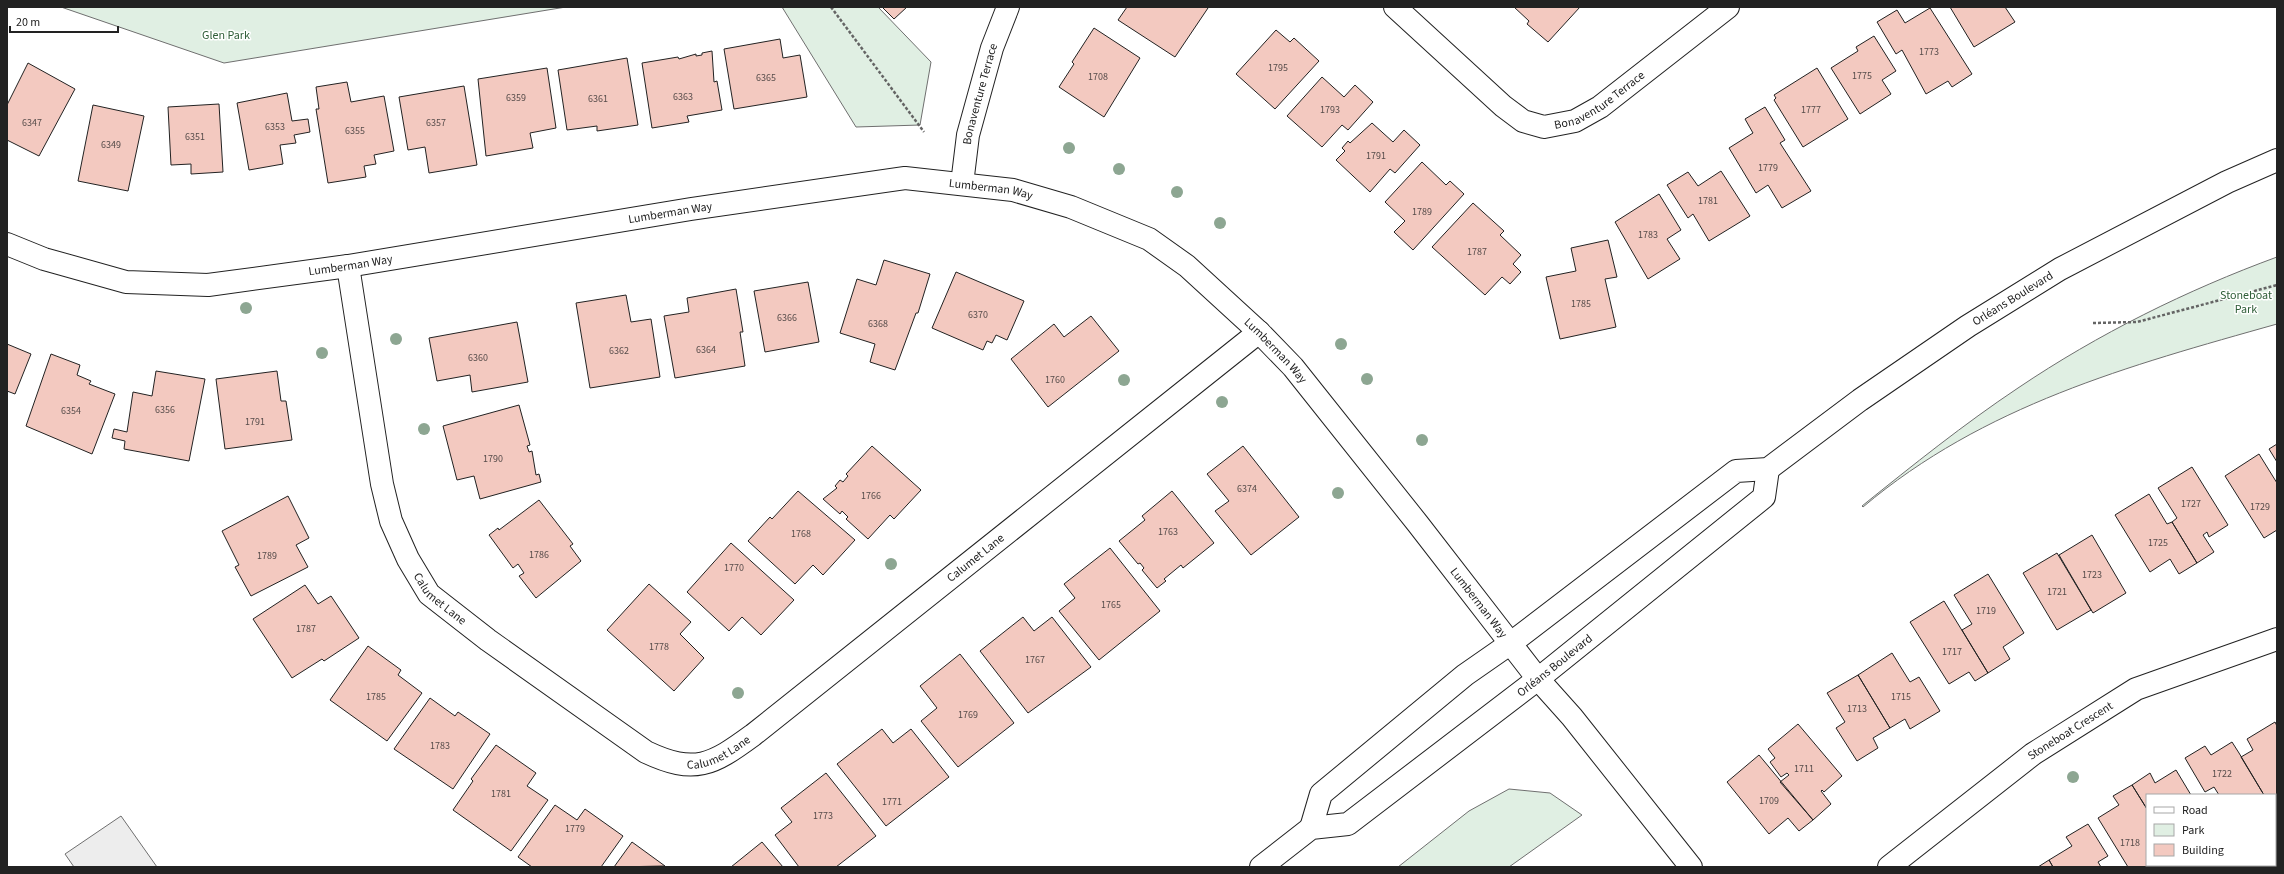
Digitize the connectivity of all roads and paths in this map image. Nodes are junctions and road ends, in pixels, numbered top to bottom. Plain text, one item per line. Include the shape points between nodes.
1 (830, 7) edge
2 (1008, 7) edge
3 (1395, 7) edge
4 (1728, 7) edge
5 (924, 132) dead end
6 (2277, 160) edge
7 (962, 184) junction
8 (7, 244) edge
9 (348, 266) junction
10 (2277, 285) edge
11 (2094, 323) dead end
12 (1259, 332) junction
13 (1768, 469) junction
14 (2277, 639) edge
15 (1511, 643) junction
16 (1538, 679) junction
17 (1311, 828) junction
18 (1261, 867) edge
19 (1691, 867) edge
20 (1889, 867) edge

1 - 5 path
2 - 7 street, Bonaventure Terrace via 992,48 968,135
3 - 4 street, Bonaventure Terrace via 1504,106 1523,121 1544,127 1575,121 1600,107
6 - 13 street, Orléans Boulevard via 2193,199 2060,269 1968,326 1860,400
7 - 9 street, Lumberman Way via 905,178 845,186
7 - 12 street, Lumberman Way via 1013,190 1071,207 1149,239 1187,266
8 - 9 street, Lumberman Way via 44,259 126,282 208,285
9 - 12 street, Calumet Lane via 382,484 390,514 408,559 430,594 488,640 646,752 667,762 691,766 723,756 753,735
10 - 11 path via 2137,322
12 - 15 street, Lumberman Way via 1293,367
13 - 15 street via 1736,471
13 - 16 street, Orléans Boulevard via 1764,497
14 - 20 street, Stoneboat Crescent via 2136,689 2032,754
15 - 16 street, Lumberman Way
15 - 17 street via 1465,675 1321,794
16 - 17 street, Orléans Boulevard via 1348,824
16 - 19 street, Lumberman Way
17 - 18 street

